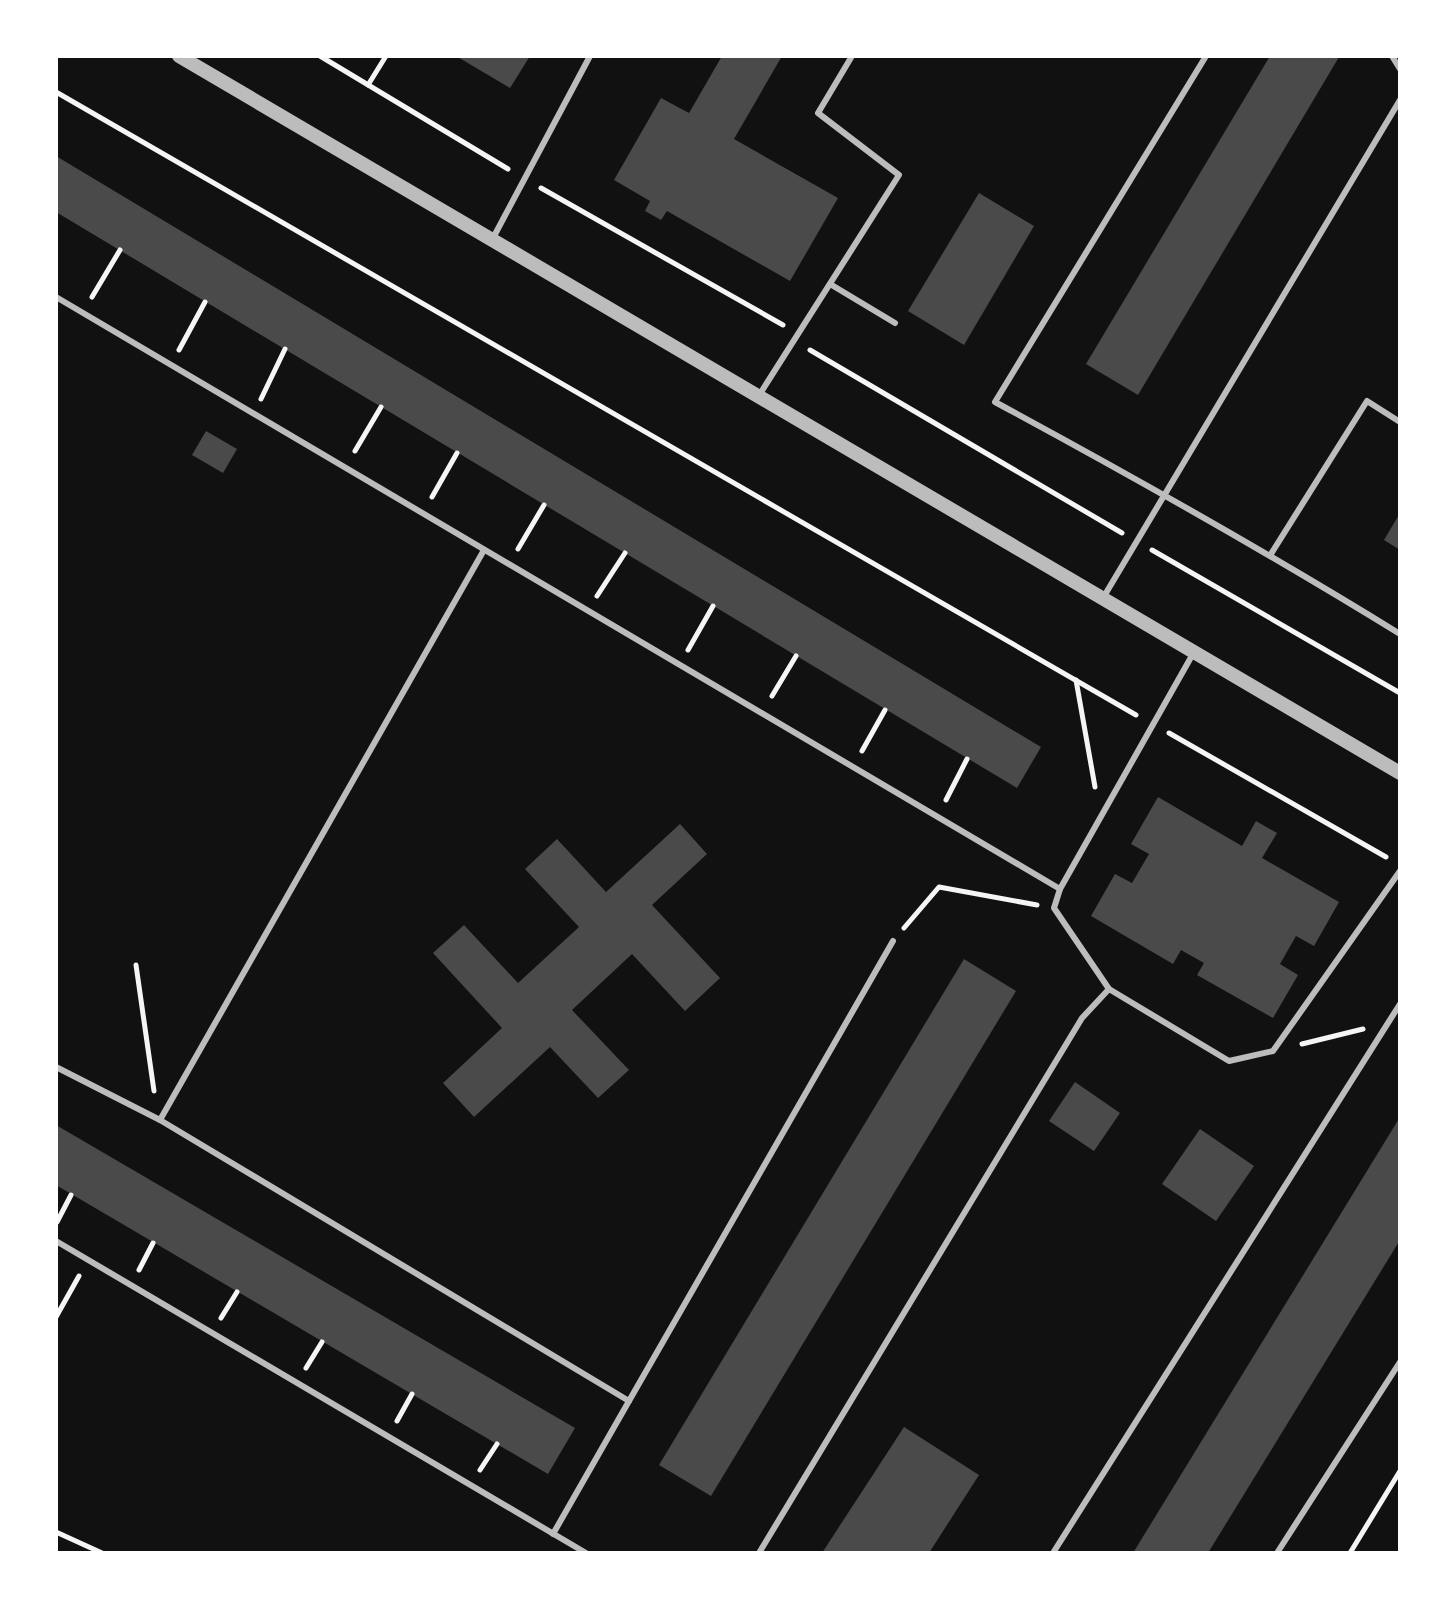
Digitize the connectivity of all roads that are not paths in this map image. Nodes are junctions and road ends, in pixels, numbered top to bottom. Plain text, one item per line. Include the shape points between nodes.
1 (179, 56) edge
2 (590, 56) edge
3 (852, 56) edge
4 (1206, 56) edge
5 (1392, 56) edge
6 (1400, 69) edge
7 (1400, 100) edge
8 (492, 240) junction
9 (830, 284) junction
10 (56, 297) edge
11 (895, 323) dead end
12 (758, 398) junction
13 (1400, 422) edge
14 (1166, 494) junction
15 (484, 550) junction
16 (1271, 554) junction
17 (1102, 599) junction
18 (1400, 634) edge
19 (1194, 652) junction
20 (1400, 773) edge
21 (1400, 871) edge
22 (1060, 889) junction
23 (893, 941) road end
24 (1109, 989) junction
25 (1400, 1004) edge
26 (56, 1067) edge
27 (160, 1120) junction
28 (56, 1241) edge
29 (1400, 1362) edge
30 (629, 1401) junction
31 (553, 1534) junction
32 (586, 1553) edge
33 (759, 1553) edge
34 (1053, 1553) edge
35 (1277, 1553) edge

1 - 8 street
2 - 8 lane
3 - 9 lane via 818,113 899,175
4 - 14 lane via 995,402
5 - 6 lane
7 - 14 lane
8 - 12 street
9 - 11 lane
9 - 12 lane
10 - 15 lane
12 - 17 street
13 - 16 lane via 1367,401
14 - 16 lane
14 - 17 lane
15 - 22 lane
15 - 27 lane
16 - 18 lane
17 - 19 street
19 - 20 street
19 - 22 lane
21 - 24 lane via 1273,1051 1229,1061
22 - 24 lane via 1054,908
23 - 30 lane
24 - 33 lane via 1082,1018
25 - 34 lane
26 - 27 lane
27 - 30 lane
28 - 31 lane
29 - 35 lane
30 - 31 lane
31 - 32 lane

